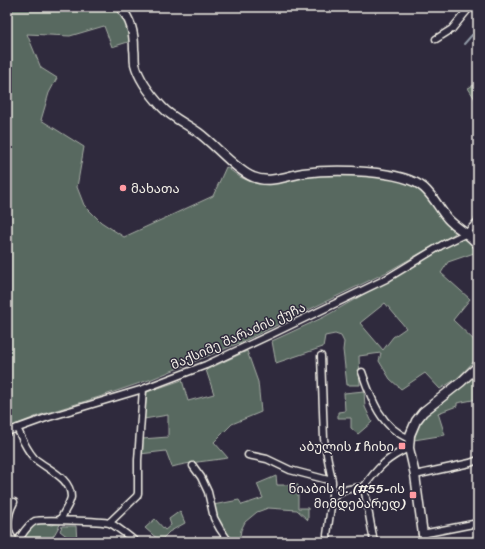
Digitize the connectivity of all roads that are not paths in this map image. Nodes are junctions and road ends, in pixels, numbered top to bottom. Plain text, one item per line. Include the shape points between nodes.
1 (120, 7) edge
2 (470, 7) edge
3 (436, 39) dead end
4 (478, 221) edge
5 (467, 233) junction
6 (478, 245) edge
7 (321, 356) dead end
8 (478, 366) edge
9 (362, 372) dead end
10 (143, 389) junction
11 (17, 428) junction
12 (7, 432) edge
13 (410, 439) junction
14 (409, 448) junction
15 (248, 455) dead end
16 (478, 460) edge
17 (193, 466) dead end
18 (415, 475) junction
19 (332, 481) junction
20 (364, 487) junction
21 (332, 499) junction
22 (14, 502) dead end
23 (60, 519) junction
24 (109, 523) junction
25 (478, 523) edge
26 (423, 538) edge
27 (17, 542) edge
28 (136, 542) edge
29 (229, 542) edge
30 (328, 542) edge
31 (374, 542) edge

1 - 5 street via 131,23 135,64 142,82 162,108 199,133 242,171 253,177 273,180 303,173 346,170 396,176 423,188 448,219
2 - 3 street via 452,29
4 - 5 street
5 - 6 street
5 - 10 street, მაქსიმე შარაძის ქუჩა via 386,279 272,334 206,365
7 - 19 street via 324,439
8 - 13 street via 422,412
9 - 13 street via 380,414 397,433
10 - 11 street, მაქსიმე შარაძის ქუჩა
10 - 24 street via 138,493
11 - 12 street, მაქსიმე შარაძის ქუჩა
11 - 23 street via 34,458 60,476 68,487 71,498
13 - 14 street
14 - 18 street
14 - 20 street via 392,456 376,470
15 - 19 street
16 - 18 street
17 - 29 street via 208,492 214,518
18 - 26 street
19 - 21 street
20 - 21 street via 347,489 337,493
20 - 31 street
21 - 30 street
22 - 27 street via 9,510 9,528 10,534
23 - 24 street
23 - 27 street via 37,520 25,530
24 - 28 street
25 - 26 street

